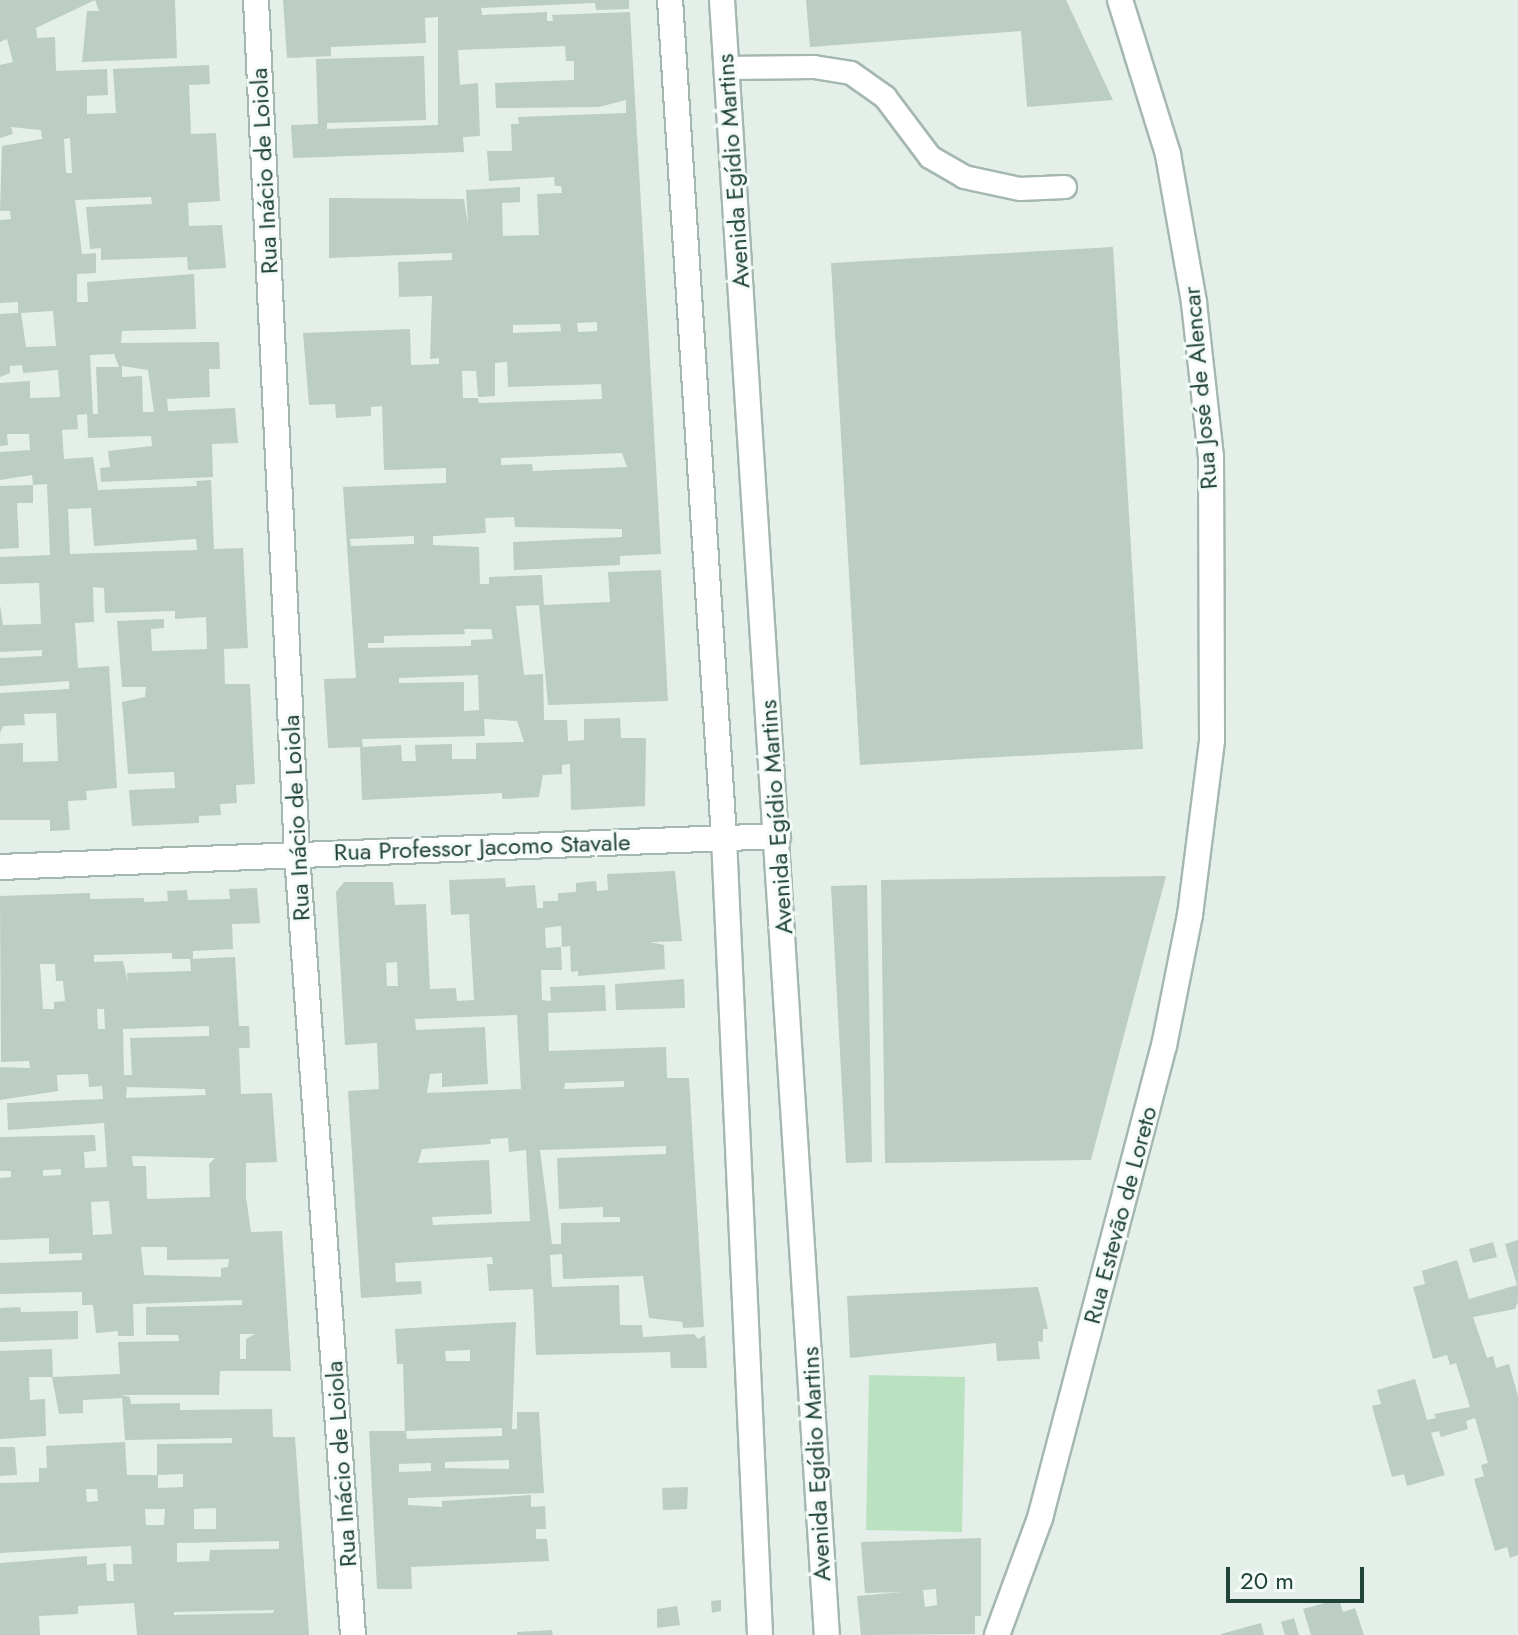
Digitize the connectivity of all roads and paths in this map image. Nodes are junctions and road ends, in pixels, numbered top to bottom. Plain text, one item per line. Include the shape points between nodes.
1 (256, 0) edge
2 (670, 0) edge
3 (722, 0) edge
4 (1120, 0) edge
5 (726, 68) junction
6 (1065, 187) dead end
7 (1208, 786) joint
8 (778, 836) junction
9 (724, 838) junction
10 (297, 854) junction
11 (0, 867) edge
12 (353, 1635) edge
13 (760, 1635) edge
14 (827, 1635) edge
15 (997, 1635) edge

1 - 10 street, Rua Inácio de Loiola
2 - 9 street
3 - 5 street, Avenida Egídio Martins
4 - 7 street, Rua José de Alencar via 1168,154 1194,302 1211,457
5 - 6 lane via 814,67 851,73 885,97 930,157 964,177 1020,189
5 - 8 street, Avenida Egídio Martins
7 - 15 street, Rua Estevão de Loreto via 1164,1046 1040,1518
8 - 9 street, Rua Professor Jacomo Stavale
8 - 14 street, Avenida Egídio Martins
9 - 10 street, Rua Professor Jacomo Stavale
9 - 13 street
10 - 11 street, Rua Professor Jacomo Stavale
10 - 12 street, Rua Inácio de Loiola

